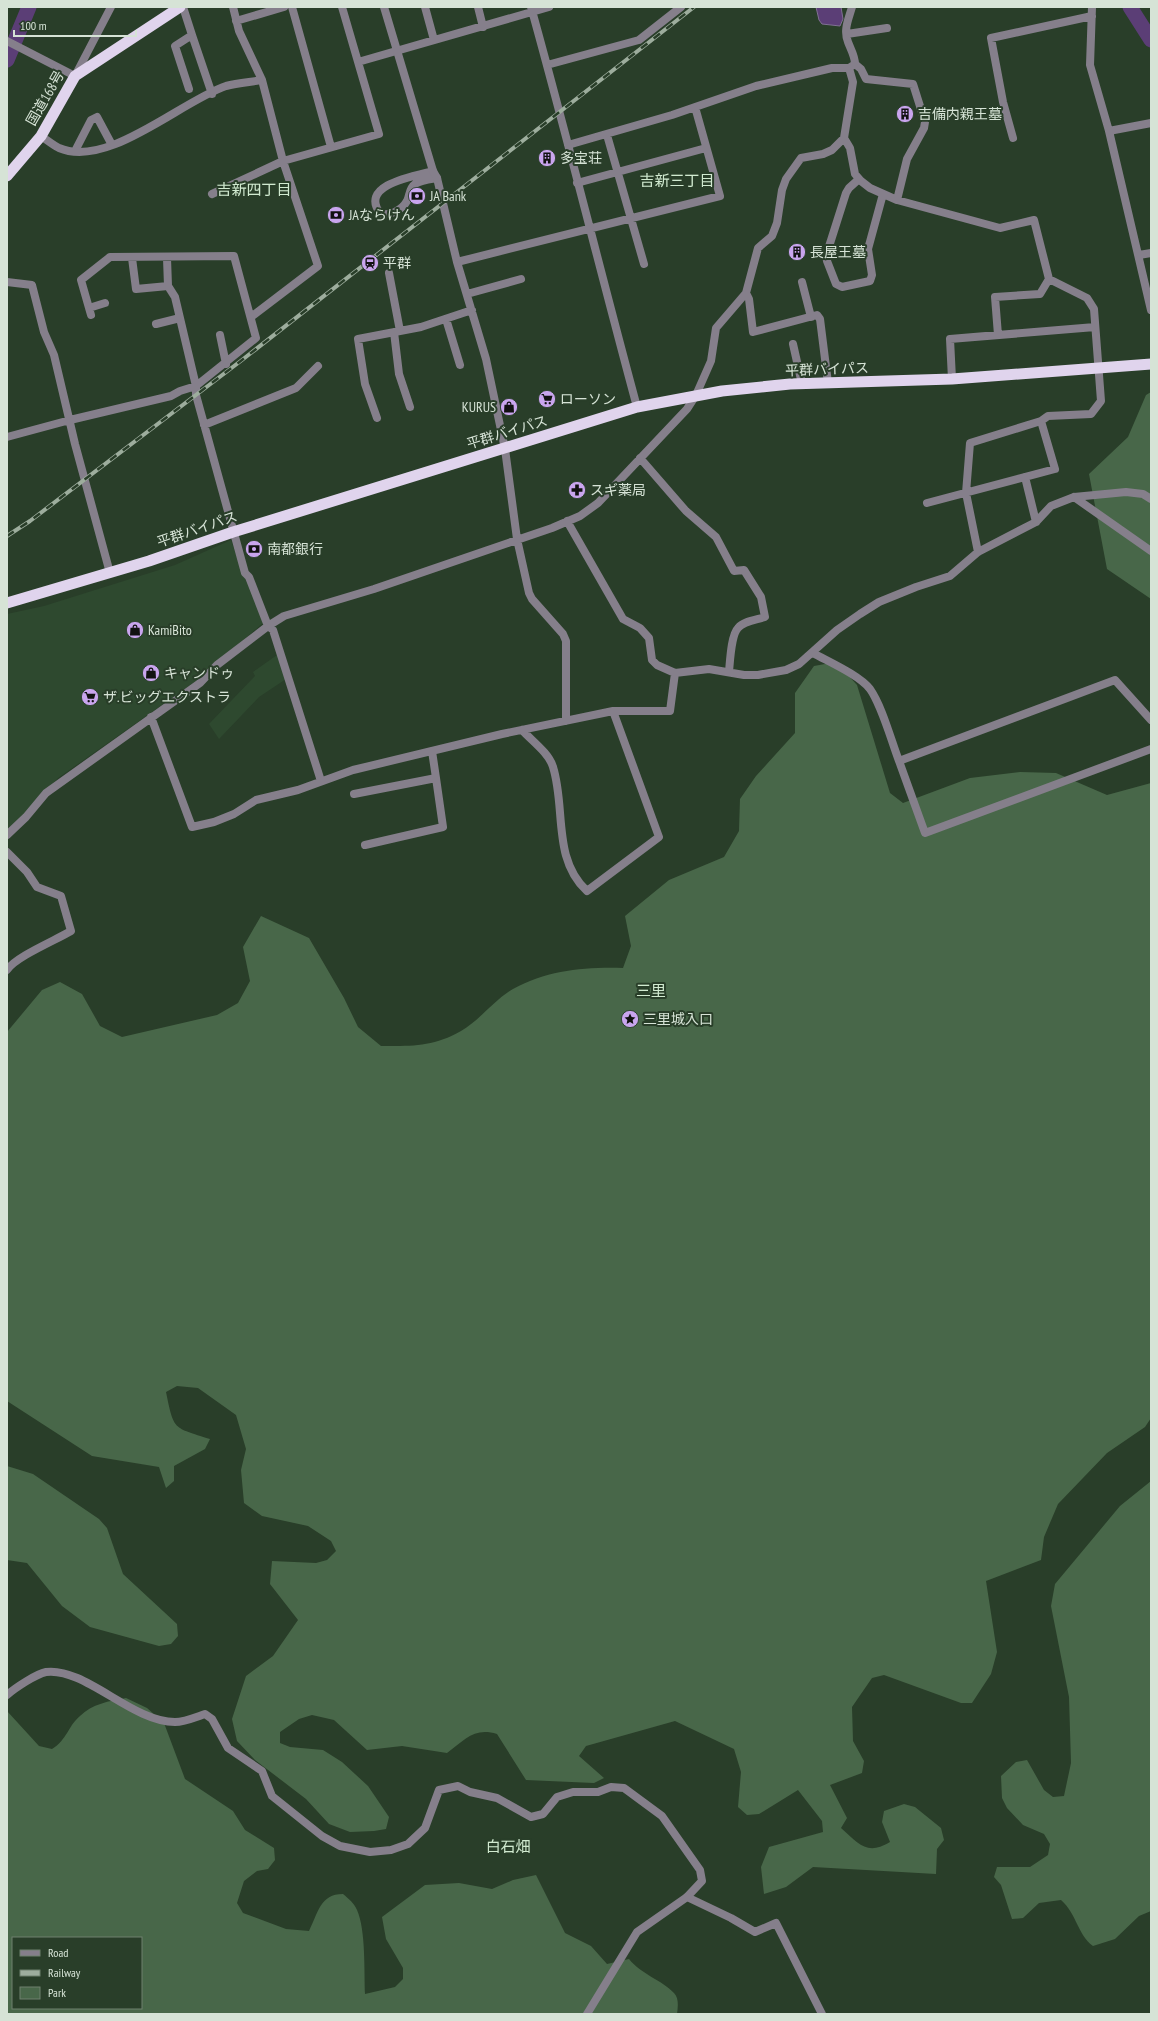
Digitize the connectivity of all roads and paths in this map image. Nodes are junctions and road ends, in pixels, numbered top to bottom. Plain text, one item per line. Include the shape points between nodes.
1 (111, 7) edge
2 (182, 7) edge
3 (233, 7) edge
4 (284, 7) edge
5 (292, 7) edge
6 (342, 7) edge
7 (384, 7) edge
8 (425, 7) edge
9 (478, 7) edge
10 (549, 7) edge
11 (681, 7) edge
12 (852, 7) edge
13 (1092, 7) edge
14 (532, 10) edge
15 (1092, 16) junction
16 (236, 21) junction
17 (483, 27) junction
18 (887, 28) dead end
19 (847, 34) junction
20 (192, 35) junction
21 (434, 40) junction
22 (7, 41) edge
23 (396, 51) junction
24 (358, 62) junction
25 (546, 65) junction
26 (852, 66) junction
27 (74, 76) junction
28 (262, 80) junction
29 (188, 89) dead end
30 (212, 94) junction
31 (695, 107) junction
32 (1151, 123) edge
33 (1109, 131) junction
34 (607, 135) junction
35 (41, 136) junction
36 (844, 138) junction
37 (1013, 138) dead end
38 (112, 145) junction
39 (568, 145) junction
40 (331, 147) junction
41 (706, 148) junction
42 (74, 151) junction
43 (283, 161) junction
44 (618, 172) junction
45 (435, 175) junction
46 (7, 176) edge
47 (859, 179) junction
48 (577, 183) junction
49 (212, 194) dead end
50 (883, 194) junction
51 (897, 200) junction
52 (631, 218) junction
53 (589, 229) junction
54 (1151, 253) edge
55 (1139, 255) junction
56 (132, 258) junction
57 (167, 258) junction
58 (457, 262) junction
59 (644, 264) dead end
60 (389, 273) dead end
61 (521, 279) dead end
62 (1049, 279) junction
63 (7, 282) edge
64 (802, 282) dead end
65 (168, 286) junction
66 (746, 292) junction
67 (467, 294) junction
68 (105, 303) dead end
69 (472, 310) junction
70 (1151, 310) edge
71 (251, 317) junction
72 (811, 317) junction
73 (180, 318) junction
74 (446, 319) junction
75 (156, 324) dead end
76 (1095, 327) junction
77 (397, 332) junction
78 (998, 335) junction
79 (220, 336) dead end
80 (793, 344) dead end
81 (226, 364) junction
82 (1151, 364) edge
83 (460, 365) dead end
84 (318, 366) dead end
85 (1098, 368) junction
86 (952, 379) junction
87 (828, 383) junction
88 (802, 384) junction
89 (196, 386) junction
90 (696, 395) junction
91 (410, 407) dead end
92 (637, 407) junction
93 (377, 418) dead end
94 (70, 420) junction
95 (1041, 421) junction
96 (204, 424) junction
97 (7, 437) edge
98 (505, 449) junction
99 (640, 458) junction
100 (1025, 477) junction
101 (966, 493) junction
102 (1074, 497) junction
103 (1151, 500) edge
104 (927, 503) dead end
105 (567, 521) junction
106 (1036, 522) junction
107 (232, 532) junction
108 (517, 539) junction
109 (1151, 551) edge
110 (978, 552) junction
111 (110, 573) junction
112 (7, 603) edge
113 (268, 626) junction
114 (813, 653) junction
115 (729, 672) junction
116 (675, 673) junction
117 (613, 711) junction
118 (151, 717) junction
119 (1151, 720) edge
120 (566, 721) junction
121 (522, 730) junction
122 (1151, 748) edge
123 (432, 751) junction
124 (898, 761) junction
125 (436, 778) junction
126 (321, 782) junction
127 (354, 794) dead end
128 (7, 835) edge
129 (365, 845) dead end
130 (7, 852) edge
131 (7, 970) edge
132 (7, 1695) edge
133 (687, 1897) junction
134 (587, 2014) edge
135 (822, 2014) edge

1 - 27 street
2 - 20 street
2 - 27 highway, 国道168号
3 - 16 street
4 - 16 street
5 - 40 street
6 - 24 street
7 - 23 street
8 - 21 street
9 - 17 street
10 - 14 street
11 - 25 street via 638,40
12 - 19 street via 846,27
13 - 15 street
14 - 17 street
14 - 25 street
15 - 33 street via 1090,65
15 - 37 street via 991,38 1003,102
16 - 28 street
17 - 21 street
18 - 19 street
19 - 26 street
20 - 29 street via 175,46
20 - 30 street
21 - 23 street
22 - 27 street
23 - 24 street
23 - 45 street
24 - 40 street via 378,134
25 - 39 street
26 - 31 street via 832,68 756,86
26 - 36 street via 853,82
26 - 51 street via 860,69 866,79 914,84 925,122 907,159
27 - 35 highway, 国道168号
28 - 30 street via 226,86
28 - 43 street
30 - 38 street via 125,142
31 - 34 street
31 - 41 street
32 - 33 street
33 - 55 street
34 - 39 street
34 - 44 street
35 - 42 street via 59,148
35 - 46 highway, 国道168号
36 - 47 street via 850,148
36 - 66 street via 832,150 801,158 786,179 777,223 772,236 758,248
38 - 42 street via 101,149
38 - 42 street via 97,117 91,120
39 - 48 street
40 - 43 street
41 - 44 street
41 - 52 street via 720,196
43 - 49 street
43 - 71 street via 318,266
44 - 48 street
44 - 52 street
45 - 45 street via 416,183 410,190 405,204 390,214 385,216 376,208 375,196 389,184
45 - 58 street
47 - 50 street
47 - 50 street via 848,188 826,256 836,284 842,287 870,281 872,275 868,249
48 - 53 street
50 - 51 street
51 - 62 street via 1000,228 1034,220
52 - 53 street
52 - 59 street
53 - 58 street
53 - 92 street
54 - 55 street
55 - 70 street
56 - 57 street
56 - 65 street via 136,289
56 - 68 street via 110,257 81,280 90,311
57 - 65 street
57 - 71 street via 234,256
58 - 67 street
60 - 77 street
61 - 67 street
62 - 76 street via 1087,298 1094,309
62 - 78 street via 1040,294 995,297
63 - 94 street via 32,285
64 - 72 street
65 - 73 street via 175,297
66 - 72 street via 752,332
66 - 90 street via 716,328 711,361
67 - 69 street
69 - 74 street
69 - 98 street via 486,359
71 - 81 street via 256,338
72 - 87 street via 817,315 820,319
73 - 75 street
73 - 89 street
74 - 77 street
74 - 83 street
76 - 78 street
76 - 85 street
77 - 91 street via 399,374
77 - 93 street via 358,339 365,384
78 - 86 street via 950,339
79 - 81 street
80 - 88 street
81 - 89 street
82 - 85 highway, 平群バイパス
84 - 96 street via 296,388
85 - 86 highway, 平群バイパス
85 - 95 street via 1101,401 1091,414 1048,416
86 - 87 highway, 平群バイパス
87 - 88 highway, 平群バイパス
88 - 90 highway, 平群バイパス
89 - 94 street via 164,398
89 - 96 street
90 - 92 highway, 平群バイパス
90 - 99 street via 687,409
92 - 98 highway, 平群バイパス
94 - 97 street
94 - 111 street
95 - 100 street via 1055,469
95 - 101 street via 970,443
96 - 107 street
98 - 107 highway, 平群バイパス
98 - 108 street
99 - 105 street via 598,503 580,516
99 - 115 street via 686,510 716,537 734,571 744,570 761,597 765,617 737,628
100 - 101 street
100 - 106 street
101 - 104 street
101 - 110 street
102 - 103 street via 1126,492 1143,494
102 - 106 street via 1051,506
102 - 109 street
105 - 108 street
105 - 116 street via 623,619 640,628 649,638 652,660
106 - 110 street
107 - 111 highway, 平群バイパス
107 - 113 street via 245,573 249,577
108 - 113 street via 374,589 284,616
108 - 120 street via 532,599 563,634 566,641
110 - 114 street via 950,576 879,602 837,630
111 - 112 highway, 平群バイパス
113 - 118 street via 217,665 200,683
113 - 126 street via 273,630
114 - 115 street via 786,670 758,675
114 - 124 street via 862,682 869,689 876,700
115 - 116 street via 709,669
116 - 117 street via 670,711
117 - 120 street
117 - 121 street via 660,837 587,891 581,886 568,864 560,832 559,797 553,766
118 - 126 street via 192,827 234,814 256,800
118 - 128 street via 46,793
119 - 124 street via 1115,680
120 - 121 street
121 - 123 street
122 - 124 street via 925,833
123 - 125 street
123 - 126 street via 353,770
125 - 127 street
125 - 129 street via 443,827
130 - 131 street via 27,872 37,887 61,896 71,931 34,951
132 - 133 street via 18,1685 45,1672 68,1674 155,1719 176,1722 205,1714 212,1719 228,1748 262,1771 272,1796 340,1846 370,1852 391,1850 408,1844 425,1828 439,1790 458,1786 470,1792 497,1798 531,1817 543,1814 558,1797 573,1792 598,1792 611,1787 624,1788 662,1816 700,1870 702,1881
133 - 134 street via 637,1932
133 - 135 street via 755,1932 776,1923

